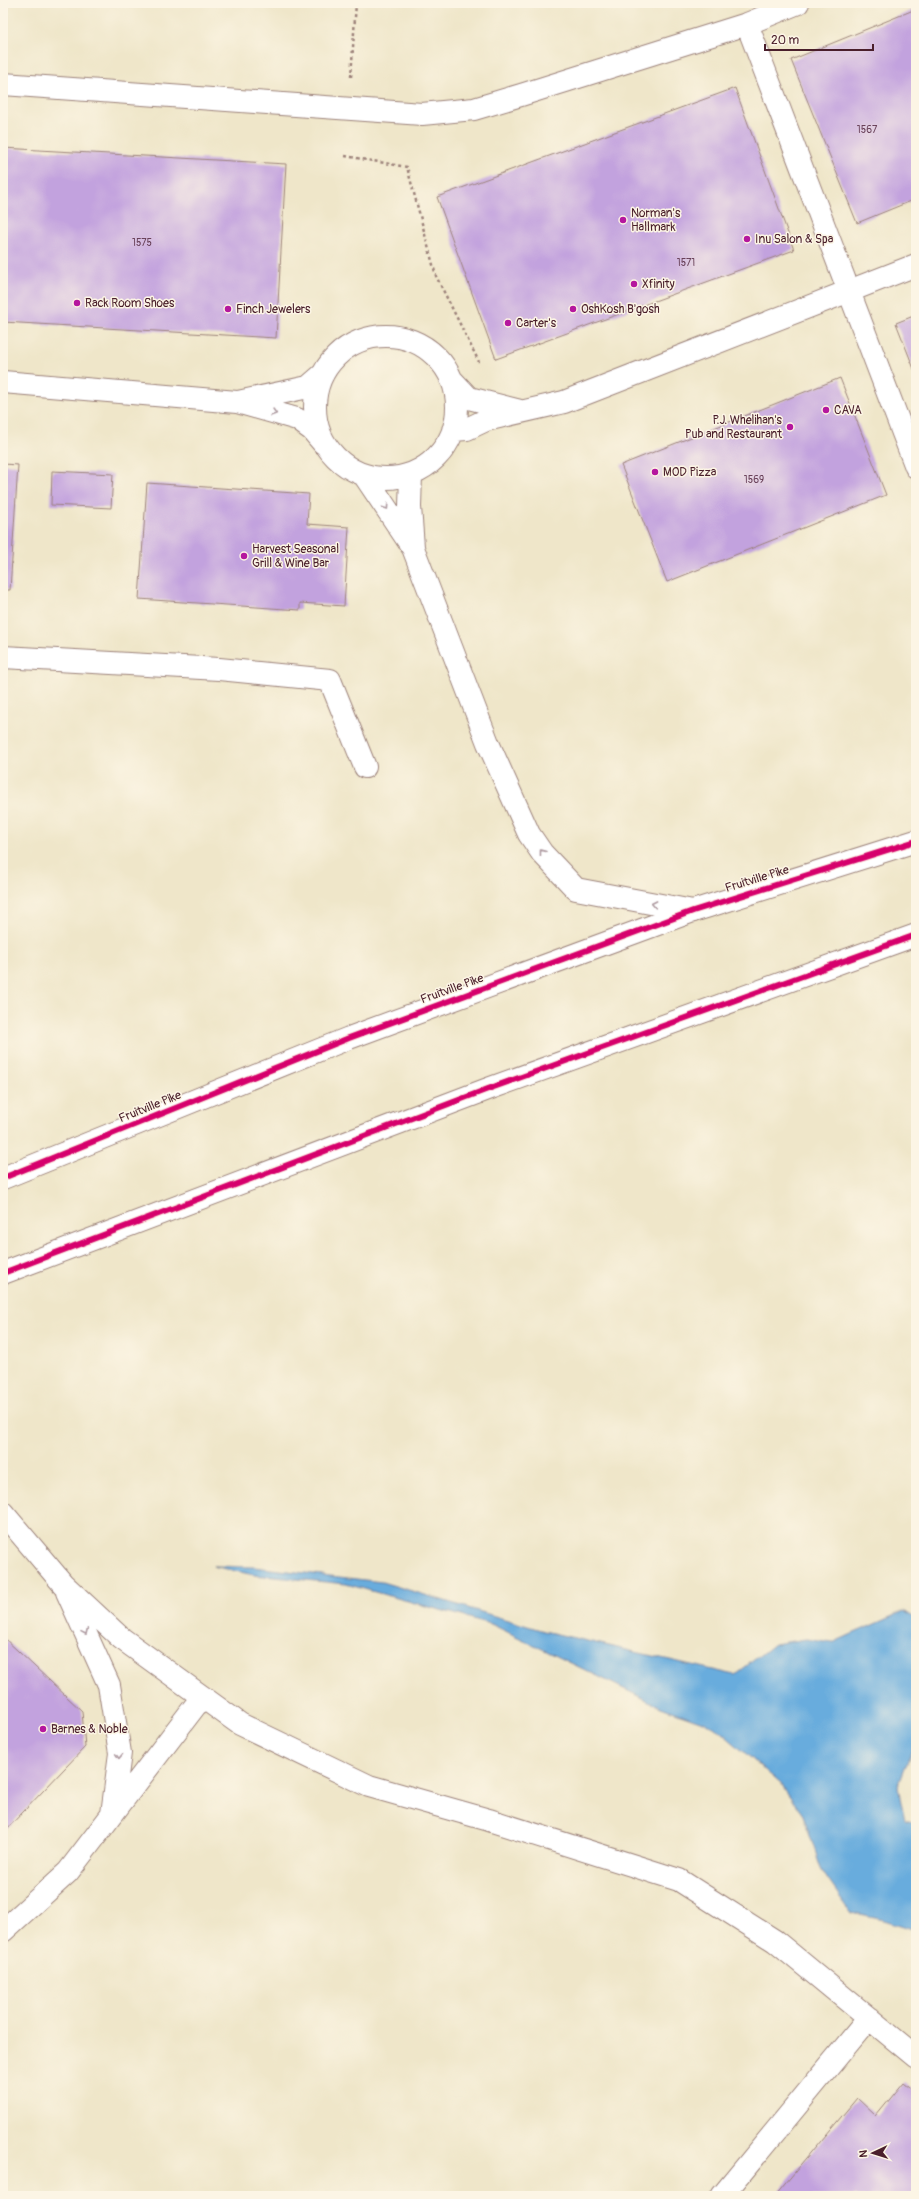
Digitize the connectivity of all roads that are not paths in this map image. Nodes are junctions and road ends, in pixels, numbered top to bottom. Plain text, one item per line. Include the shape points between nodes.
1 (798, 3) edge
2 (747, 24) junction
3 (3, 84) edge
4 (916, 265) edge
5 (849, 290) junction
6 (323, 374) junction
7 (451, 379) junction
8 (3, 382) edge
9 (237, 402) junction
10 (525, 412) junction
11 (453, 430) junction
12 (327, 446) junction
13 (916, 467) edge
14 (411, 474) junction
15 (364, 475) junction
16 (413, 548) junction
17 (3, 657) edge
18 (365, 767) dead end
19 (916, 841) edge
20 (693, 911) junction
21 (916, 935) edge
22 (3, 1178) edge
23 (3, 1273) edge
24 (3, 1512) edge
25 (63, 1584) junction
26 (202, 1697) junction
27 (112, 1815) junction
28 (3, 1931) edge
29 (869, 2018) junction
30 (916, 2057) edge
31 (722, 2196) edge

1 - 2 main road
2 - 3 main road via 474,109 422,114
2 - 5 main road
4 - 5 main road
5 - 10 main road via 564,402
5 - 13 main road
6 - 7 main road via 336,356 355,343 377,336 400,337 421,345 439,360
6 - 9 main road via 308,387
6 - 12 main road via 316,392 315,411 318,429
7 - 10 main road via 469,398
7 - 11 main road via 457,413
8 - 9 main road
9 -> 12 main road via 297,419
10 - 11 main road via 486,420 467,429
11 - 14 main road via 444,448
12 - 15 main road via 343,464
14 - 15 main road via 388,478
14 - 16 main road
15 -> 16 main road
20 -> 16 main road via 576,889 542,853 529,834 478,720
17 - 18 main road via 220,669 330,680
19 - 20 main road, Fruitville Pike
20 - 22 main road, Fruitville Pike via 350,1038
21 - 23 main road via 488,1089
24 - 25 main road
25 - 26 main road via 121,1638
25 -> 27 main road via 108,1685 120,1753
26 - 27 main road
26 - 29 main road via 240,1724 369,1786 489,1820 679,1880 776,1941
27 - 28 main road via 68,1872
29 - 30 main road
29 - 31 main road

